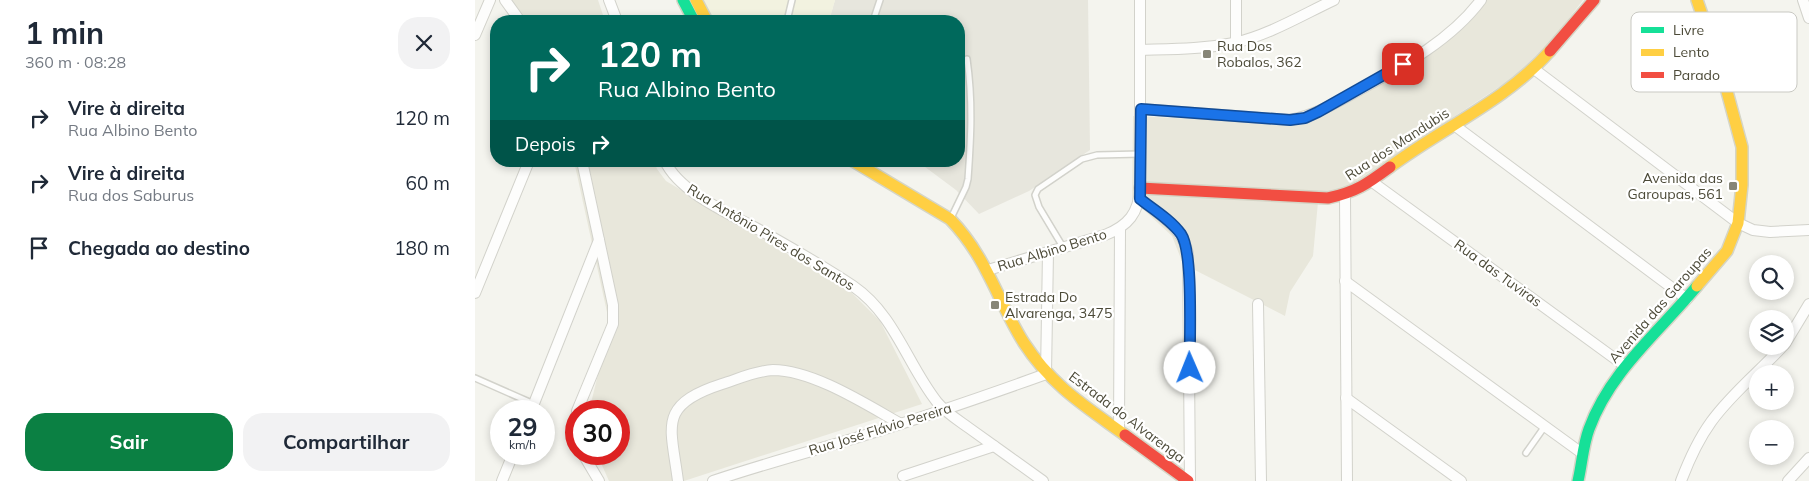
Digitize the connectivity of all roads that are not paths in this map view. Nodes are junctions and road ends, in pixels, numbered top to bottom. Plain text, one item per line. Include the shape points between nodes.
1 (490, 0) edge
2 (505, 0) edge
3 (609, 0) edge
4 (683, 0) edge
5 (696, 0) edge
6 (792, 0) edge
7 (880, 0) edge
8 (1140, 0) edge
9 (1236, 0) edge
10 (1334, 0) edge
11 (1594, 0) edge
12 (1697, 0) edge
13 (1803, 0) edge
14 (1479, 1) edge
15 (1701, 12) edge
16 (516, 15) edge
17 (615, 15) edge
18 (691, 15) edge
19 (704, 15) edge
20 (788, 15) edge
21 (875, 15) edge
22 (1809, 18) edge
23 (475, 35) edge
24 (1236, 42) junction
25 (1141, 50) junction
26 (967, 59) dead end
27 (1534, 68) junction
28 (1727, 92) edge
29 (1141, 109) junction
30 (1454, 125) junction
31 (1141, 154) junction
32 (527, 167) edge
33 (583, 167) edge
34 (668, 167) edge
35 (871, 167) edge
36 (1371, 180) junction
37 (1140, 193) junction
38 (1345, 196) junction
39 (950, 218) junction
40 (1738, 223) junction
41 (1120, 229) junction
42 (1809, 230) edge
43 (599, 240) junction
44 (1063, 248) junction
45 (1048, 252) junction
46 (988, 270) junction
47 (1345, 281) junction
48 (475, 293) edge
49 (1687, 298) junction
50 (1258, 304) dead end
51 (1809, 304) edge
52 (1794, 329) edge
53 (1774, 355) edge
54 (1625, 366) junction
55 (1046, 374) junction
56 (475, 378) edge
57 (1346, 398) junction
58 (519, 400) edge
59 (536, 400) edge
60 (582, 400) edge
61 (945, 410) junction
62 (901, 424) junction
63 (1545, 426) junction
64 (1119, 431) junction
65 (994, 446) junction
66 (1526, 453) dead end
67 (1583, 454) junction
68 (1809, 458) edge
69 (509, 465) edge
70 (590, 465) edge
71 (903, 476) dead end
72 (502, 481) edge
73 (599, 481) edge
74 (679, 481) edge
75 (713, 481) edge
76 (1043, 481) edge
77 (1189, 481) edge
78 (1261, 481) edge
79 (1347, 481) edge
80 (1461, 481) edge
81 (1578, 481) edge
82 (1681, 481) edge
83 (1788, 481) edge

1 - 23 street
2 - 16 street
3 - 17 street
4 - 18 street
5 - 19 street
6 - 20 lane
7 - 21 lane
8 - 25 street, Rua Albino Bento
9 - 24 street
10 - 24 street via 1280,26
11 - 27 street, Rua dos Mandubis
12 - 15 street, Avenida das Garoupas
13 - 22 street
14 - 29 street via 1446,35 1415,58 1305,118 1290,120
24 - 25 street via 1208,47
25 - 29 street, Rua Albino Bento
26 - 39 lane via 972,116 968,179
27 - 30 street, Rua dos Mandubis
27 - 40 street
28 - 40 street, Avenida das Garoupas via 1742,147 1743,185
29 - 31 street, Rua Albino Bento
30 - 36 street, Rua dos Mandubis
30 - 49 street
31 - 37 street, Rua Albino Bento
31 - 44 lane via 1097,155 1082,159 1038,189 1035,195 1039,206
32 - 48 street
33 - 43 street
34 - 61 street, Rua Antônio Pires dos Santos via 682,184 714,206 834,274 874,303 931,394
35 - 39 street, Estrada do Alvarenga
36 - 38 street, Rua dos Mandubis
36 - 54 street, Rua das Tuviras
37 - 38 street, Rua dos Mandubis
37 - 41 street, Rua Albino Bento via 1131,218
37 - 77 street via 1175,227 1187,253
38 - 47 street
39 - 46 street, Estrada do Alvarenga via 976,248
40 - 42 street via 1753,230 1770,232
40 - 49 street, Avenida das Garoupas via 1727,250
41 - 44 street, Rua Albino Bento
41 - 64 street
43 - 59 street
43 - 60 street via 613,304 613,324
44 - 45 street, Rua Albino Bento
45 - 46 street, Rua Albino Bento
45 - 55 street
46 - 55 street, Estrada do Alvarenga via 1016,328
47 - 57 street
47 - 63 street
49 - 54 street, Avenida das Garoupas
50 - 78 street
51 - 52 street
53 - 82 street via 1711,422 1698,442
54 - 67 street, Avenida das Garoupas via 1589,429
55 - 61 street, Rua José Flávio Pereira
55 - 64 street, Estrada do Alvarenga
56 - 58 lane
57 - 79 street
57 - 80 street
61 - 62 street, Rua José Flávio Pereira
61 - 65 street, Rua Antônio Pires dos Santos
62 - 74 street via 804,376 773,370 759,372 705,390 679,406 671,427 671,439
62 - 75 street, Rua José Flávio Pereira
63 - 66 lane
63 - 67 street
64 - 77 street, Estrada do Alvarenga
65 - 71 street
65 - 76 street, Rua Antônio Pires dos Santos
67 - 81 street, Avenida das Garoupas
68 - 83 street
69 - 72 street
70 - 73 street

